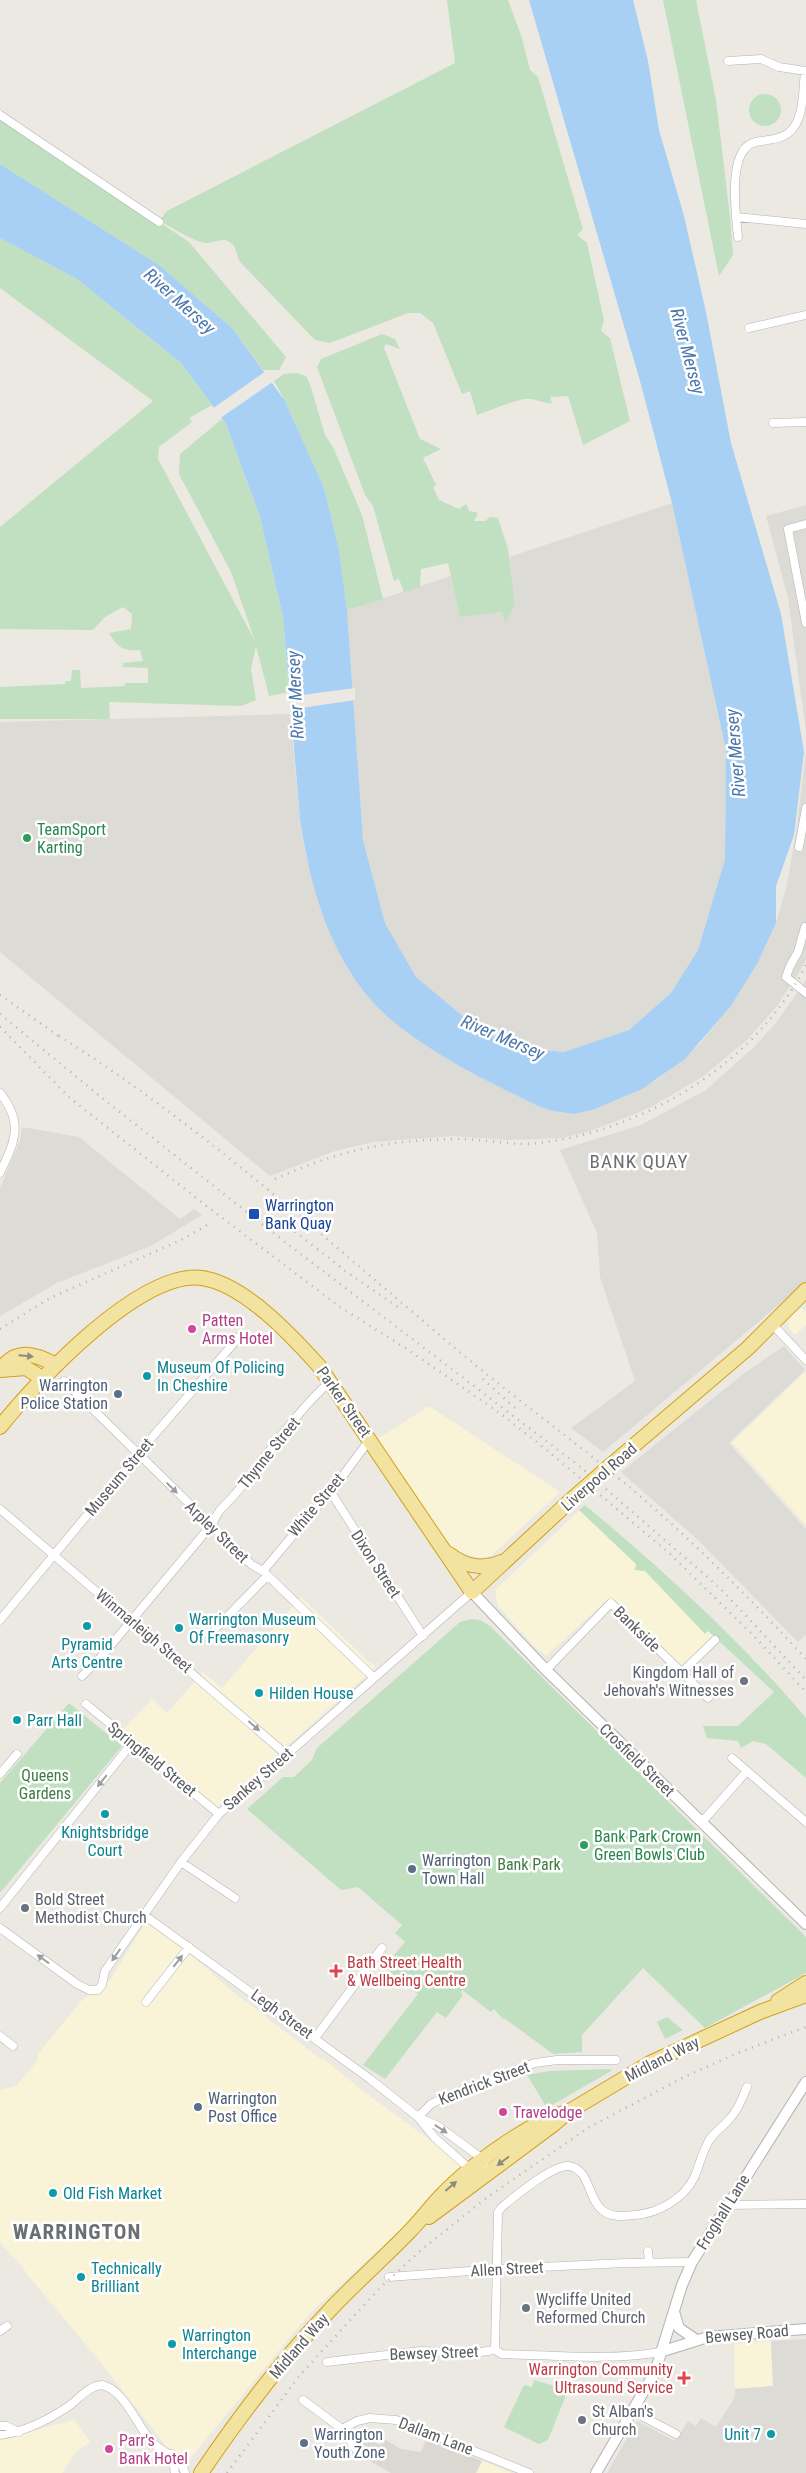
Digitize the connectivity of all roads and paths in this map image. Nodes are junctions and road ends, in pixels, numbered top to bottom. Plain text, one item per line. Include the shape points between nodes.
1 (728, 61) dead end
2 (805, 71) edge
3 (0, 115) edge
4 (736, 217) junction
5 (159, 222) dead end
6 (806, 224) edge
7 (738, 237) dead end
8 (806, 315) edge
9 (749, 328) dead end
10 (806, 422) edge
11 (773, 423) dead end
12 (806, 524) edge
13 (806, 623) edge
14 (806, 808) edge
15 (799, 847) dead end
16 (804, 927) dead end
17 (806, 993) edge
18 (0, 1093) edge
19 (0, 1173) edge
20 (801, 1294) edge
21 (772, 1324) junction
22 (240, 1336) dead end
23 (806, 1360) edge
24 (728, 1364) junction
25 (56, 1365) junction
26 (0, 1370) edge
27 (42, 1378) junction
28 (64, 1381) dead end
29 (330, 1382) junction
30 (0, 1427) edge
31 (370, 1439) junction
32 (139, 1453) junction
33 (330, 1491) junction
34 (0, 1509) edge
35 (211, 1525) junction
36 (445, 1551) junction
37 (55, 1555) junction
38 (513, 1555) junction
39 (265, 1574) junction
40 (472, 1592) junction
41 (131, 1619) junction
42 (0, 1620) edge
43 (216, 1628) dead end
44 (423, 1636) junction
45 (715, 1640) dead end
46 (546, 1670) junction
47 (682, 1672) junction
48 (82, 1676) dead end
49 (374, 1678) junction
50 (708, 1698) dead end
51 (86, 1704) dead end
52 (132, 1743) junction
53 (17, 1754) dead end
54 (287, 1755) junction
55 (732, 1758) dead end
56 (747, 1771) junction
57 (0, 1774) edge
58 (218, 1814) junction
59 (806, 1822) edge
60 (702, 1823) junction
61 (181, 1862) junction
62 (235, 1898) dead end
63 (0, 1908) edge
64 (144, 1915) junction
65 (806, 1924) edge
66 (0, 1928) edge
67 (189, 1947) junction
68 (382, 1948) dead end
69 (806, 1982) edge
70 (806, 1995) edge
71 (146, 2002) dead end
72 (760, 2012) junction
73 (0, 2036) edge
74 (316, 2038) junction
75 (12, 2046) dead end
76 (616, 2060) dead end
77 (805, 2086) edge
78 (747, 2087) dead end
79 (418, 2117) junction
80 (485, 2167) junction
81 (471, 2170) junction
82 (806, 2204) edge
83 (728, 2205) junction
84 (410, 2231) junction
85 (648, 2251) dead end
86 (649, 2262) junction
87 (692, 2262) junction
88 (497, 2269) junction
89 (389, 2277) dead end
90 (674, 2309) junction
91 (806, 2329) edge
92 (696, 2339) junction
93 (495, 2350) junction
94 (660, 2352) junction
95 (327, 2362) dead end
96 (303, 2400) dead end
97 (632, 2411) junction
98 (0, 2426) edge
99 (342, 2429) junction
100 (19, 2432) junction
101 (676, 2434) dead end
102 (0, 2435) edge
103 (357, 2451) dead end
104 (172, 2454) junction
105 (203, 2471) edge
106 (175, 2473) edge
107 (185, 2473) edge
108 (529, 2473) edge
109 (596, 2473) edge

1 - 2 street via 761,59 779,67
2 - 4 street via 798,120 793,129 782,137 753,142 743,150 736,168
3 - 5 street
4 - 6 street
4 - 7 street
8 - 9 street
10 - 11 street
12 - 13 street via 788,529
14 - 15 street
16 - 17 street via 798,952 786,977
18 - 19 street via 16,1121 15,1135
20 - 21 highway, Liverpool Road
20 - 24 highway, Liverpool Road via 765,1319 742,1342
21 - 23 street
21 - 24 highway, Liverpool Road
22 - 32 street, Museum Street
24 - 38 highway, Liverpool Road, bridge
26 -> 25 highway via 7,1359 17,1355 31,1356
25 - 27 highway, Parker Street
25 - 29 highway, Parker Street via 100,1326 150,1290 166,1282 202,1278 238,1293 292,1338
26 - 27 highway via 26,1368
27 - 30 highway, Parker Street
28 - 32 street, Arpley Street
29 - 31 highway, Parker Street
29 - 35 street, Thynne Street via 311,1400 216,1513
31 - 33 street, White Street
31 - 36 highway, Parker Street
32 -> 35 street, Arpley Street via 148,1466
32 - 37 street, Museum Street
33 - 39 street, White Street
33 - 44 street, Dixon Street
34 - 37 street, Winmarleigh Street
35 - 39 street, Arpley Street via 252,1566
35 - 41 street, Thynne Street
36 - 38 highway via 467,1565 483,1568
36 - 40 highway, Parker Street
37 - 41 street, Winmarleigh Street
37 - 42 street, Museum Street
38 - 40 highway, Liverpool Road
39 - 43 street, White Street
39 - 49 street, Arpley Street
40 - 44 street, Sankey Street
40 - 46 street, Crosfield Street
41 - 48 street, Thynne Street
41 -> 54 street, Winmarleigh Street
44 - 49 street, Sankey Street
45 - 47 street
46 - 47 street, Bankside via 611,1603
46 - 60 street, Crosfield Street
47 - 50 street, Bankside
49 - 54 street, Sankey Street
51 - 52 street, Springfield Street
52 - 58 street, Springfield Street
52 -> 63 street
53 - 57 street
54 - 58 street, Sankey Street
55 - 56 street
56 - 59 street
56 - 60 street
58 - 61 street, Sankey Street
60 - 65 street, Crosfield Street
61 - 62 street
61 - 64 street, Sankey Street
64 -> 66 street, Sankey Street via 106,1971 100,1988 94,1991 82,1988
64 - 67 street, Legh Street
71 -> 67 street
67 - 74 street, Legh Street
68 - 74 street
69 - 72 highway, Midland Way
70 - 72 highway, Midland Way
72 - 80 highway, Midland Way via 650,2063
73 - 75 street
74 - 79 street, Legh Street
76 - 79 street, Kendrick Street via 535,2063 443,2098
77 - 83 street, Froghall Lane
78 - 88 street via 737,2110 708,2142 690,2185 677,2199 643,2215 609,2214 596,2203 581,2173 573,2167 554,2169 498,2212
79 -> 80 street, Legh Street via 438,2126
79 - 81 street, Legh Street via 435,2138
80 - 81 highway, Midland Way
80 - 84 highway, Midland Way
84 -> 81 highway, Midland Way via 441,2195
82 - 83 street
83 - 87 street, Froghall Lane
84 - 105 highway, Midland Way via 296,2348
85 - 86 street
86 - 87 street, Allen Street
86 - 88 street, Allen Street
87 - 90 street, Froghall Lane
88 - 89 street, Allen Street
88 - 93 street
90 - 92 street via 679,2328
90 - 94 street, Froghall Lane
91 - 92 street, Bewsey Road
92 - 94 street, Bewsey Road
93 - 94 street, Bewsey Street via 502,2354 640,2355
93 - 95 street, Bewsey Street via 473,2353 421,2351
94 - 97 street, Froghall Lane via 655,2372
96 - 99 street
97 - 101 street
97 - 109 street, Froghall Lane
98 - 100 street
99 - 103 street
99 - 108 street, Dallam Lane via 370,2418 396,2420
100 - 102 street
100 - 104 street via 68,2406 91,2388 102,2385 117,2395 151,2441
104 - 106 street
104 - 107 street

